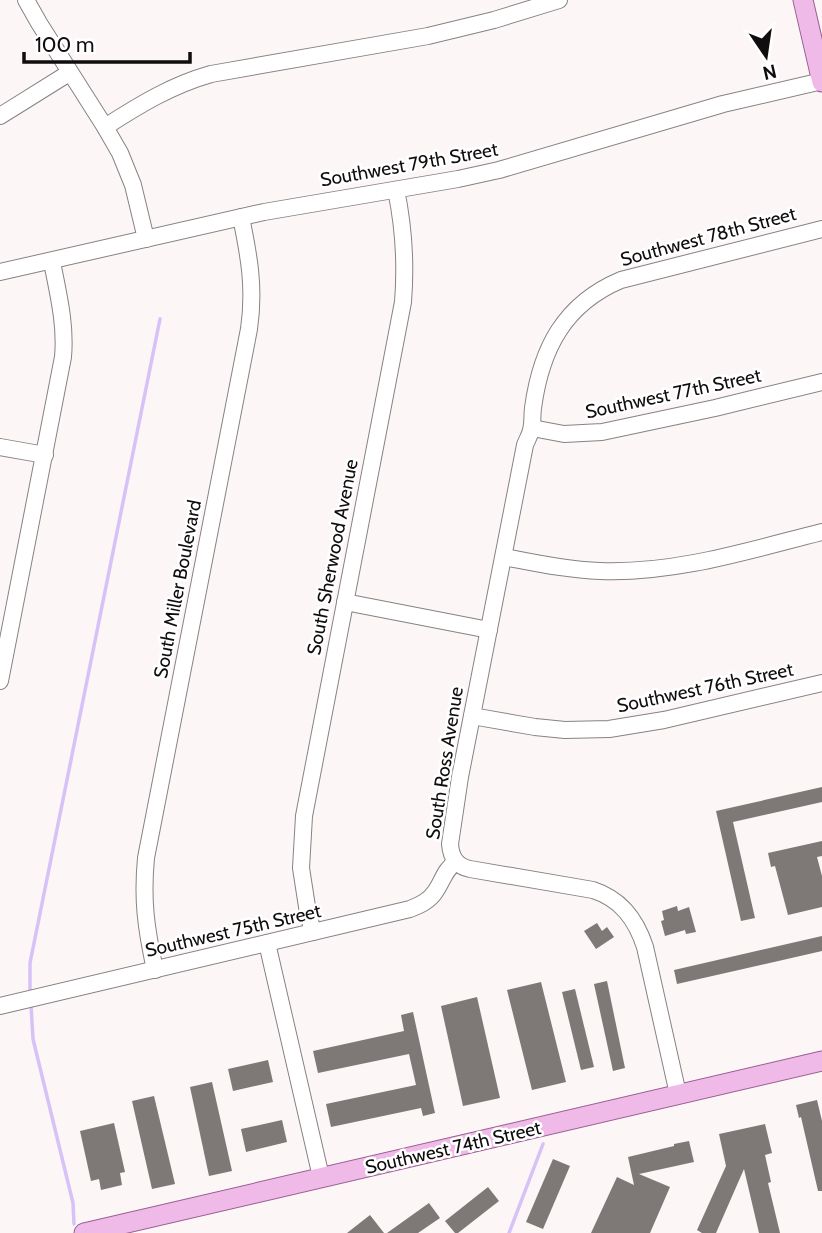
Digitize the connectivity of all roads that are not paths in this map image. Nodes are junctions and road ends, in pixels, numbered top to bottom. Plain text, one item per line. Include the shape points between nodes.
1 (26, 0) edge
2 (559, 0) edge
3 (803, 0) edge
4 (69, 73) junction
5 (822, 82) edge
6 (0, 116) edge
7 (105, 127) junction
8 (396, 190) junction
9 (241, 217) junction
10 (822, 229) edge
11 (146, 239) junction
12 (52, 261) junction
13 (0, 272) edge
14 (822, 382) edge
15 (532, 428) junction
16 (0, 447) edge
17 (45, 455) junction
18 (822, 533) edge
19 (504, 557) junction
20 (345, 602) junction
21 (6, 612) edge
22 (489, 630) junction
23 (0, 681) edge
24 (822, 683) edge
25 (472, 716) junction
26 (456, 862) junction
27 (313, 932) junction
28 (267, 943) junction
29 (155, 970) junction
30 (0, 1006) edge
31 (822, 1060) edge
32 (678, 1094) junction
33 (321, 1177) junction
34 (84, 1233) edge

1 - 4 street
2 - 7 street via 428,36 197,78
3 - 5 main road
4 - 6 street
4 - 7 street
5 - 8 street, Southwest 79th Street via 723,104 499,170
7 - 11 street via 131,178
8 - 9 street, Southwest 79th Street
8 - 20 street, South Sherwood Avenue via 405,249 403,302
9 - 11 street, Southwest 79th Street
9 - 29 street, South Miller Boulevard via 251,273 249,329 146,858 144,916
10 - 15 street, Southwest 78th Street via 631,277 594,294 564,322 549,347
11 - 12 street, Southwest 79th Street
12 - 13 street, Southwest 79th Street
12 - 17 street via 64,345
14 - 15 street, Southwest 77th Street via 602,432 575,434
15 - 19 street, South Ross Avenue
16 - 17 street
17 - 21 street
18 - 19 street via 646,570 601,572
19 - 22 street, South Ross Avenue
20 - 22 street
20 - 27 street, South Sherwood Avenue via 303,816 301,868
21 - 23 street
22 - 25 street, South Ross Avenue
24 - 25 street, Southwest 76th Street via 609,729 565,730
25 - 26 street, South Ross Avenue via 450,844
26 - 27 street, Southwest 75th Street via 418,906
26 - 32 street, South Ross Avenue via 470,869 593,890 625,908 645,947
27 - 28 street, Southwest 75th Street
28 - 29 street, Southwest 75th Street
28 - 33 street
29 - 30 street, Southwest 75th Street
31 - 32 main road, Southwest 74th Street
32 - 33 main road, Southwest 74th Street
33 - 34 main road, Southwest 74th Street

